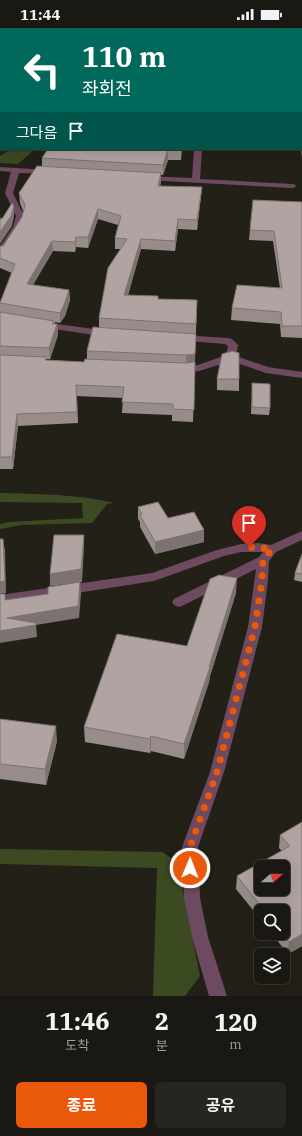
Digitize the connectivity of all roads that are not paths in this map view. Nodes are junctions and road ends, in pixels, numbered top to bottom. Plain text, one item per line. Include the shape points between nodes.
1 (198, 150) edge
2 (0, 169) edge
3 (16, 170) junction
4 (55, 173) edge
5 (134, 177) edge
6 (196, 181) junction
7 (293, 186) dead end
8 (0, 253) edge
9 (33, 324) edge
10 (115, 335) edge
11 (167, 337) edge
12 (231, 357) junction
13 (171, 370) edge
14 (302, 375) edge
15 (302, 535) edge
16 (268, 554) junction
17 (0, 600) edge
18 (179, 602) dead end
19 (218, 996) edge

1 - 6 street
2 - 3 street
3 - 4 street
3 - 8 street via 9,193 20,216 17,227
5 - 6 street
6 - 7 street
9 - 10 street
11 - 12 street via 228,341 233,344
12 - 13 street via 196,369
12 - 14 street via 248,365
15 - 16 street
16 - 17 street via 258,547 241,548 221,552 154,577
16 - 18 street
16 - 19 street via 255,627 217,772 190,847 192,898 200,937

